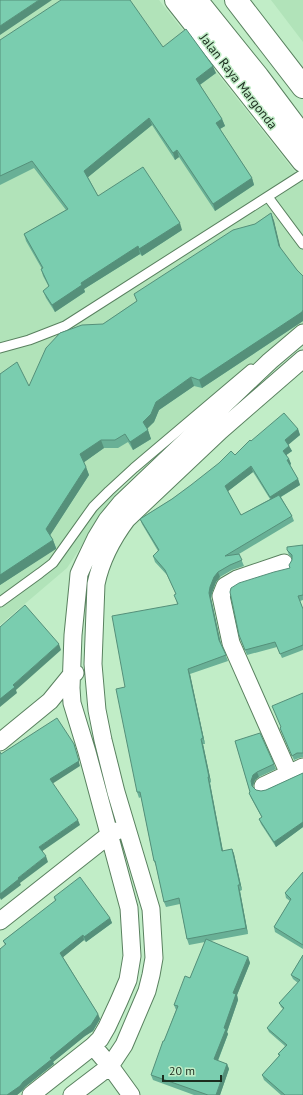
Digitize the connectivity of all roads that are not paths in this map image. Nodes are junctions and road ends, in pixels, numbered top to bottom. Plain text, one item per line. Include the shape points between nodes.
1 (236, 0) edge
2 (189, 4) edge
3 (251, 82) junction
4 (303, 87) edge
5 (303, 137) edge
6 (303, 162) edge
7 (303, 174) edge
8 (268, 197) junction
9 (303, 244) edge
10 (303, 324) edge
11 (303, 334) edge
12 (0, 348) edge
13 (303, 359) edge
14 (112, 526) junction
15 (284, 563) dead end
16 (0, 602) edge
17 (93, 664) junction
18 (72, 674) junction
19 (0, 742) edge
20 (296, 770) edge
21 (263, 786) dead end
22 (126, 827) junction
23 (109, 835) junction
24 (0, 921) edge
25 (93, 1046) junction
26 (110, 1066) junction
27 (31, 1095) edge
28 (72, 1095) edge
29 (131, 1095) edge

1 - 4 main road
2 - 3 main road, Jalan Raya Margonda
3 - 5 main road, Jalan Raya Margonda
3 - 6 main road, Jalan Raya Margonda
7 - 8 lane
8 - 9 lane
8 - 12 lane via 65,326
10 - 16 lane via 134,468 93,507 53,563
11 - 14 street via 270,361 120,503
13 - 14 street via 220,431 126,519
14 - 17 street via 96,584
14 - 18 street via 88,552 79,574
15 - 20 street via 237,579 225,586 220,596 231,643
17 - 18 street
17 - 22 street via 101,732
18 - 19 street via 50,701
18 - 23 street via 72,703
20 - 21 street
22 - 23 street
22 - 26 street via 151,909 154,958 139,1012 124,1045
23 - 24 street
23 - 25 street via 128,908 132,956 128,980 119,1001 107,1027
25 - 26 street
25 - 27 street
26 - 28 street
26 - 29 street

